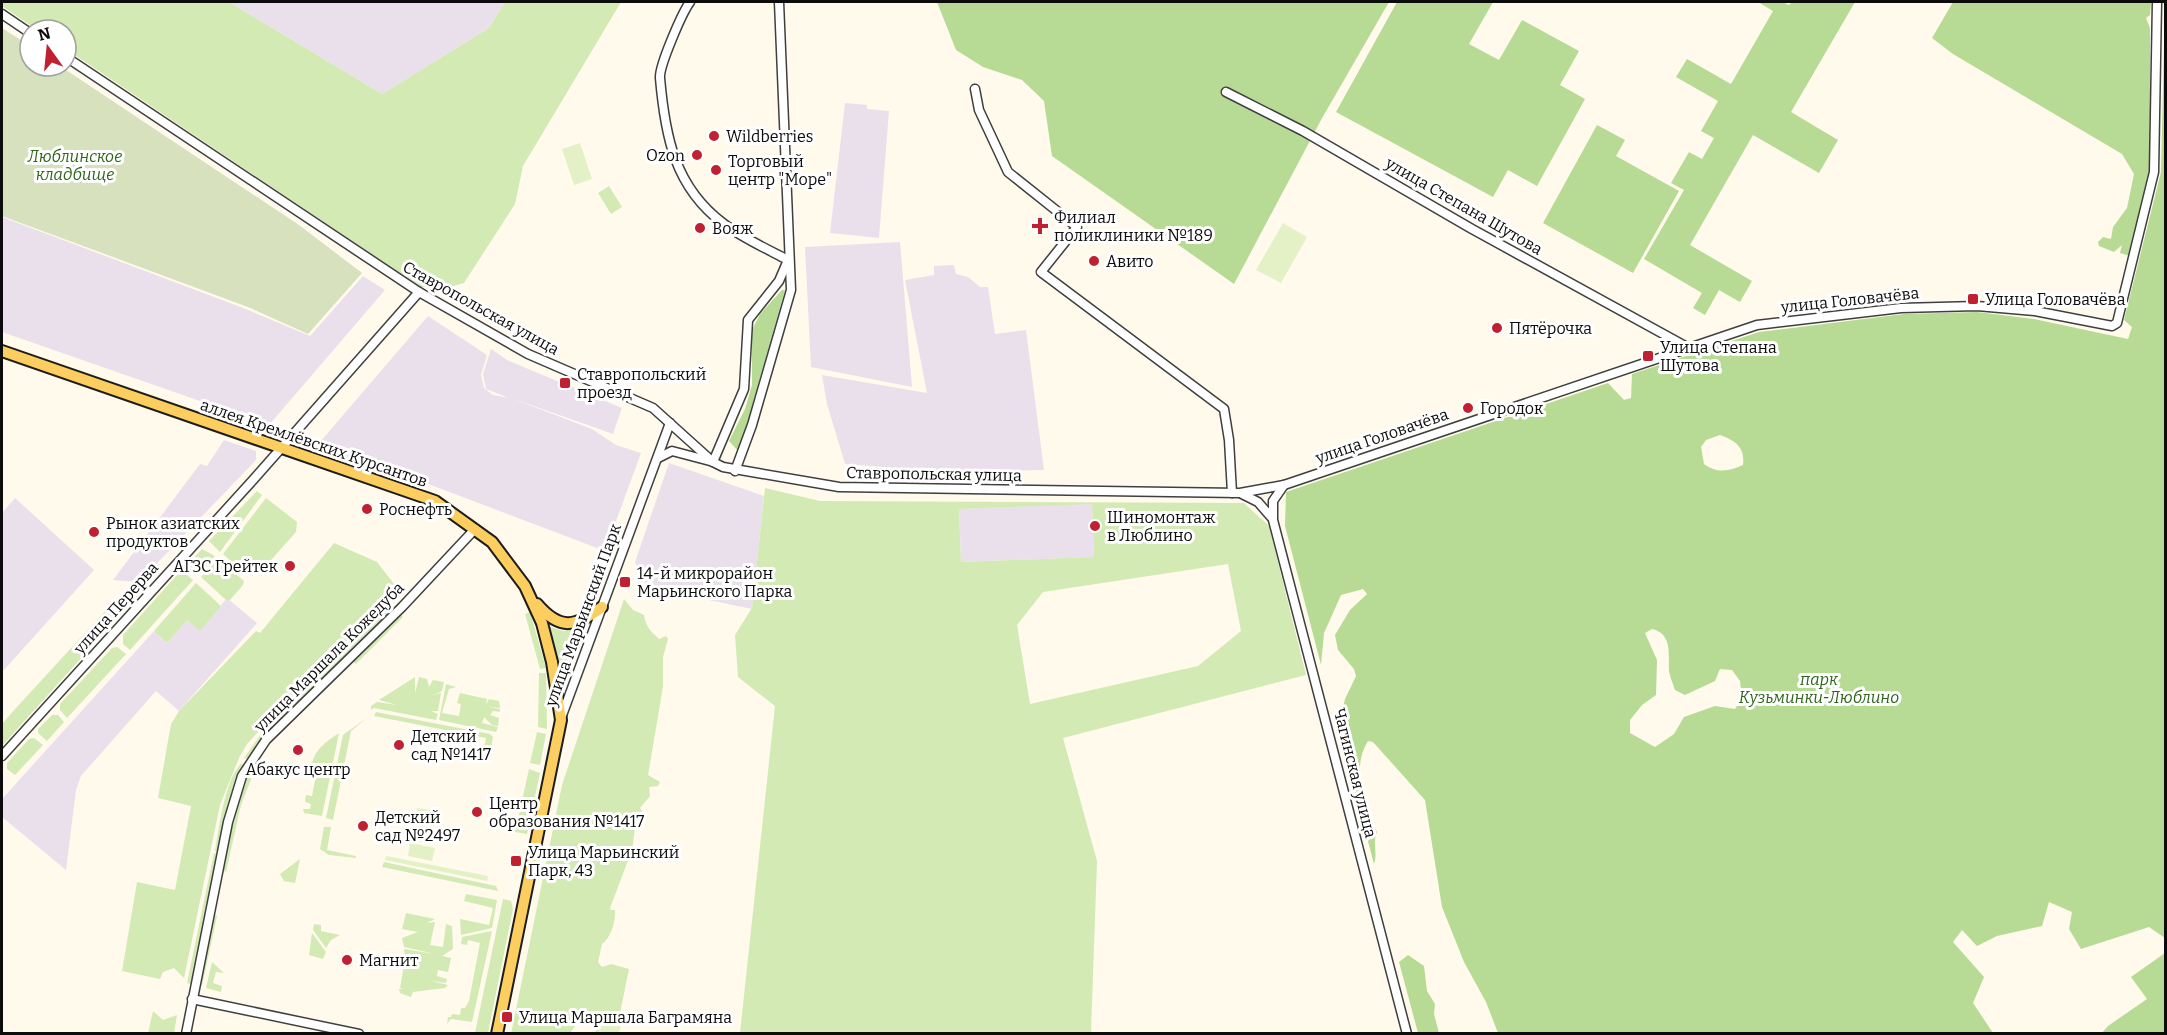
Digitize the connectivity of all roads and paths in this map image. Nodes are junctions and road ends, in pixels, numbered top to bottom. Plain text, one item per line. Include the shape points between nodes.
1 (690, 2) edge
2 (779, 2) edge
3 (2157, 2) edge
4 (2, 14) edge
5 (18, 25) edge
6 (78, 65) edge
7 (975, 89) dead end
8 (1226, 92) dead end
9 (788, 260) junction
10 (419, 292) junction
11 (1687, 347) junction
12 (2, 351) edge
13 (670, 423) junction
14 (284, 447) junction
15 (655, 461) junction
16 (713, 462) junction
17 (735, 471) junction
18 (1284, 485) junction
19 (1264, 489) junction
20 (1236, 493) junction
21 (1273, 500) junction
22 (1259, 503) junction
23 (1273, 520) junction
24 (475, 529) junction
25 (531, 597) junction
26 (602, 606) junction
27 (561, 720) junction
28 (2, 756) edge
29 (192, 999) junction
30 (186, 1034) edge
31 (359, 1034) edge
32 (496, 1034) edge
33 (1407, 1034) edge

1 - 9 street via 682,13 660,78 667,141 684,179 722,222
2 - 9 street
3 - 11 street, улица Головачёва via 2154,172 2117,323 2106,327 2035,311 1977,306 1901,308 1757,325
4 - 5 street
6 - 10 street, Ставропольская улица
7 - 20 street via 979,110 1008,172 1077,227 1041,272 1224,409
8 - 11 street, улица Степана Шутова via 1303,131
9 - 16 street via 779,281 748,320 744,389
9 - 17 street via 791,290
10 - 13 street, Ставропольская улица via 517,349 653,408
10 - 14 street, улица Перерва
11 - 18 street, улица Головачёва
12 - 14 main road, аллея Кремлёвских Курсантов
13 - 15 street, улица Марьинский Парк
13 - 16 street, Ставропольская улица
14 - 24 main road, аллея Кремлёвских Курсантов via 435,501
14 - 28 street, улица Перерва
15 - 16 street via 672,451
15 - 26 street, улица Марьинский Парк
16 - 17 street, Ставропольская улица
17 - 20 street, Ставропольская улица via 839,487
18 - 19 street, улица Головачёва
18 - 21 street
19 - 20 street, Ставропольская улица
19 - 21 street via 1274,494
19 - 22 street via 1257,494
20 - 22 street, Ставропольская улица
21 - 22 street via 1268,505
21 - 23 street, Чагинская улица
22 - 23 street, Чагинская улица
23 - 33 street, Чагинская улица
24 - 25 main road, аллея Кремлёвских Курсантов via 492,542
24 - 29 street, улица Маршала Кожедуба via 279,727 249,764 228,822
25 - 26 main road via 550,618 570,624
25 - 27 main road, аллея Кремлёвских Курсантов via 552,662
26 - 27 street, улица Марьинский Парк
27 - 32 main road, улица Марьинский Парк
29 - 30 street, улица Маршала Кожедуба
29 - 31 street

